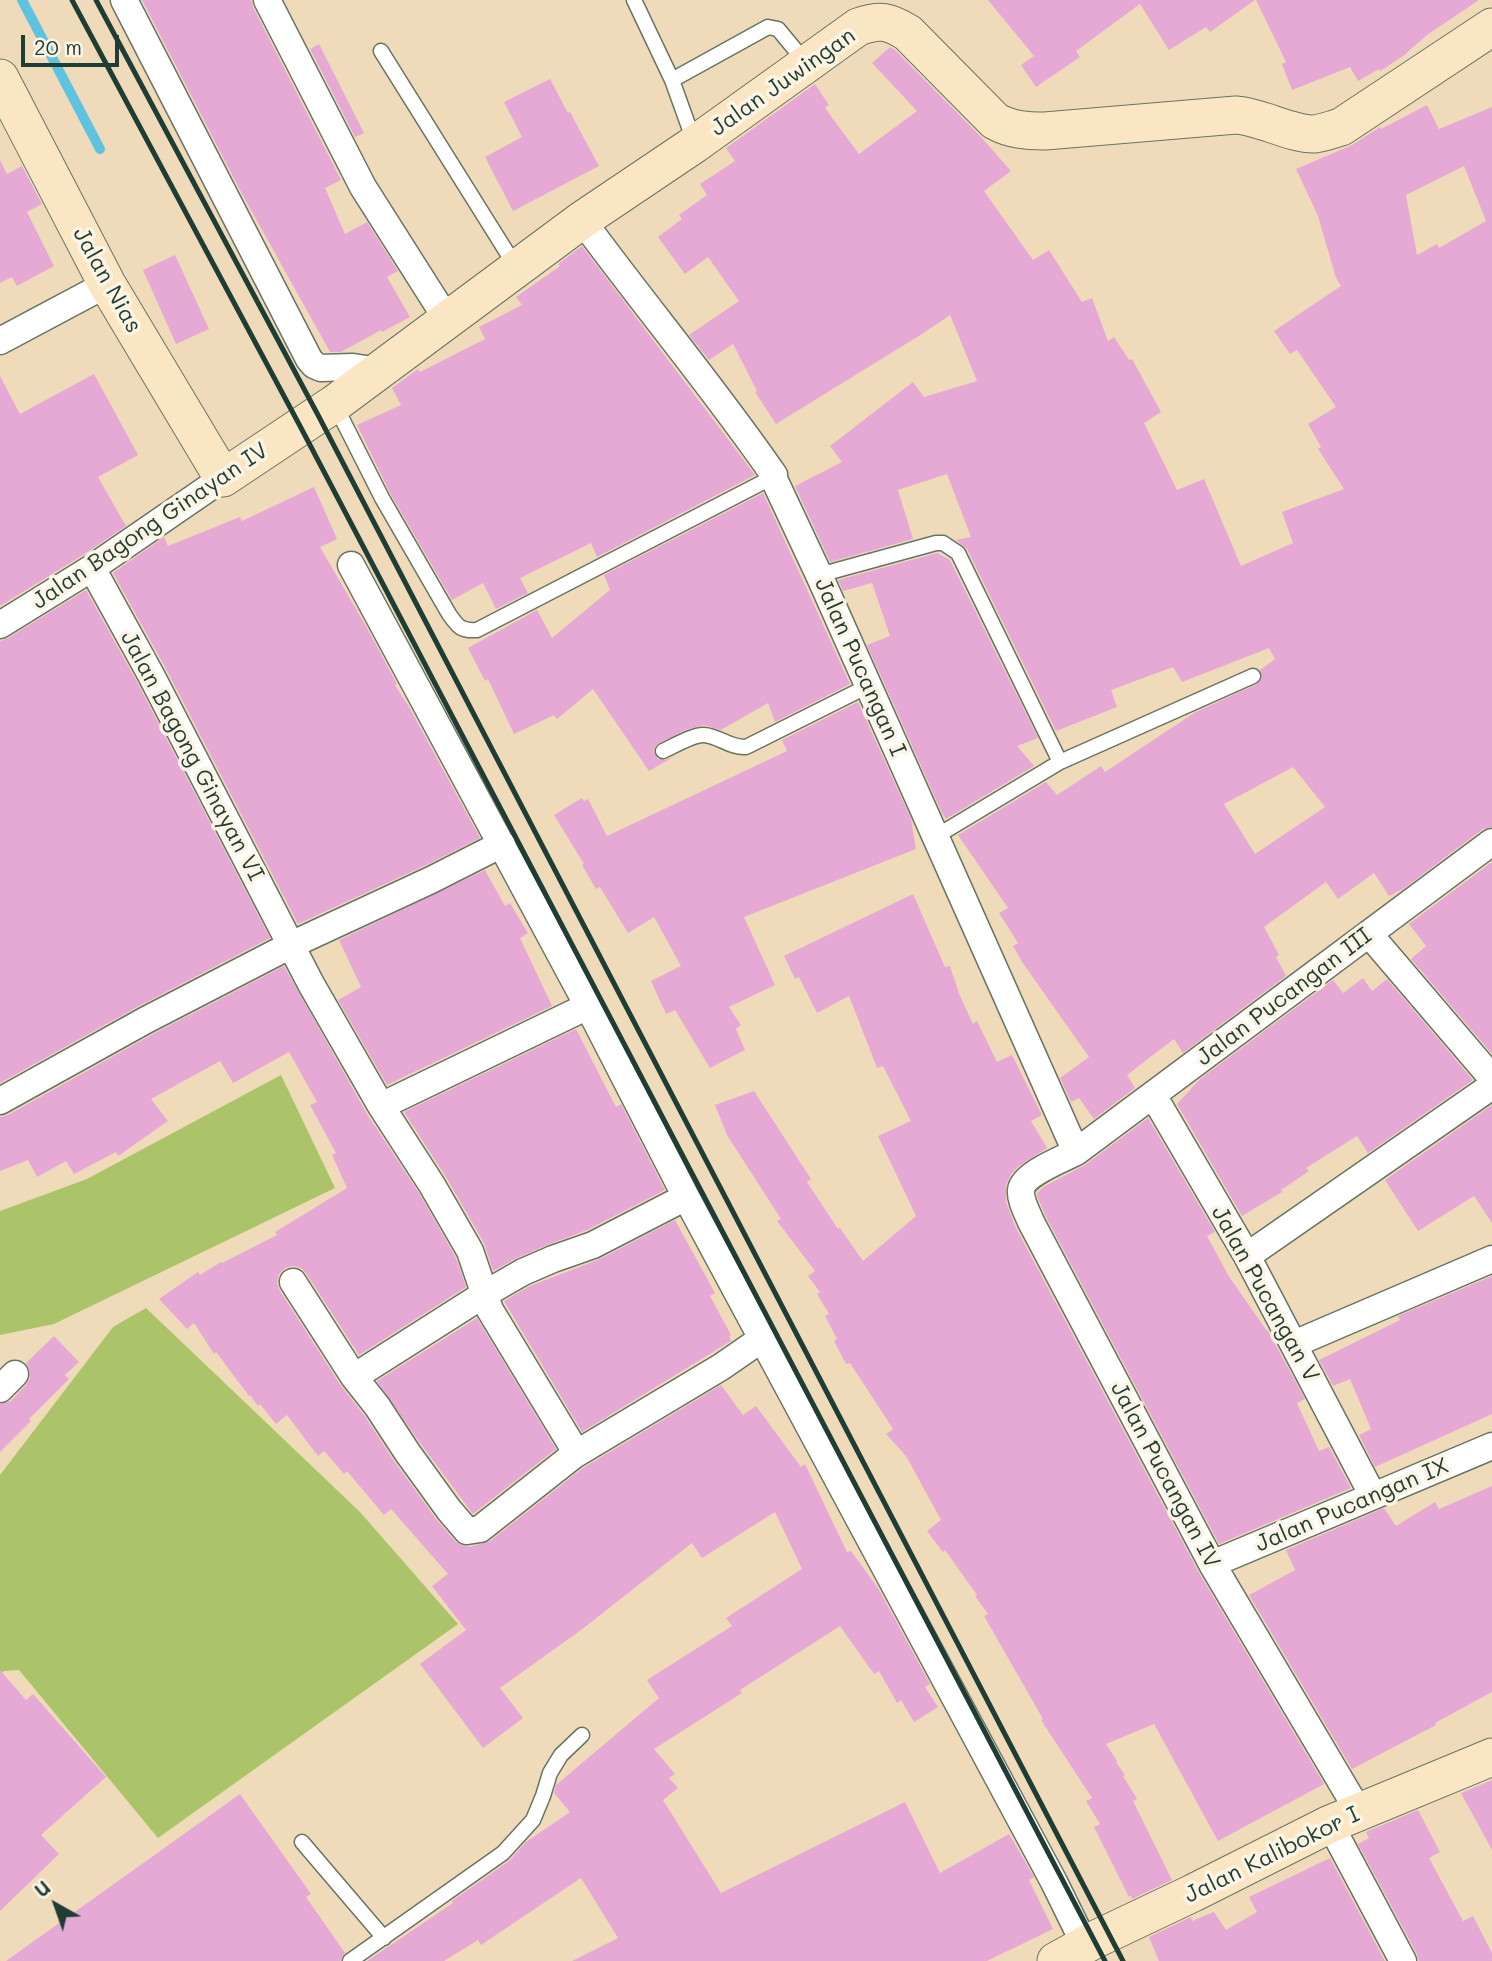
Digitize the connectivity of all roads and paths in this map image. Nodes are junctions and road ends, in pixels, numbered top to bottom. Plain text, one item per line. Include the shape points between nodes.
1 (124, 0) edge
2 (267, 0) edge
3 (634, 0) edge
4 (882, 12) edge
5 (1492, 27) edge
6 (381, 51) dead end
7 (807, 64) junction
8 (0, 78) edge
9 (672, 80) junction
10 (695, 144) junction
11 (582, 220) junction
12 (517, 269) junction
13 (107, 285) junction
14 (448, 321) junction
15 (0, 341) edge
16 (379, 371) junction
17 (334, 404) junction
18 (300, 426) joint
19 (773, 477) junction
20 (223, 478) junction
21 (351, 565) dead end
22 (92, 568) junction
23 (819, 575) junction
24 (0, 625) edge
25 (1253, 676) dead end
26 (868, 686) junction
27 (663, 751) dead end
28 (1060, 762) junction
29 (935, 837) junction
30 (1492, 842) edge
31 (502, 844) junction
32 (1369, 934) junction
33 (290, 944) junction
34 (588, 1006) junction
35 (1492, 1078) edge
36 (1492, 1086) edge
37 (1153, 1095) junction
38 (0, 1101) edge
39 (381, 1106) junction
40 (1076, 1152) junction
41 (686, 1197) junction
42 (1247, 1256) junction
43 (1492, 1259) edge
44 (293, 1282) dead end
45 (484, 1295) junction
46 (763, 1338) junction
47 (1294, 1344) junction
48 (354, 1377) junction
49 (1492, 1446) edge
50 (574, 1455) junction
51 (1373, 1496) junction
52 (1212, 1563) junction
53 (582, 1735) dead end
54 (1492, 1756) edge
55 (1345, 1818) junction
56 (302, 1842) dead end
57 (384, 1938) junction
58 (1071, 1953) edge
59 (350, 1961) edge
60 (1403, 1961) edge

1 - 16 street via 309,359 321,368
2 - 14 street via 363,187
3 - 9 lane
4 - 5 street, Jalan Juwingan via 995,121 1024,131 1236,115 1315,134 1342,127
4 - 7 street, Jalan Juwingan
6 - 12 lane
7 - 9 lane via 778,29 768,27
7 - 10 street, Jalan Juwingan
8 - 13 street, Jalan Nias
9 - 10 lane
10 - 11 street, Jalan Juwingan
11 - 12 street, Jalan Juwingan
11 - 19 street, Jalan Pucangan I via 749,438
12 - 14 street, Jalan Juwingan
13 - 15 street
13 - 20 street, Jalan Nias
14 - 16 street, Jalan Juwingan
16 - 17 street, Jalan Juwingan
17 - 18 street, Jalan Juwingan
17 - 19 lane via 449,614 466,631
18 - 20 street, Jalan Bagong Ginayan IV
19 - 23 street, Jalan Pucangan I
20 - 22 street, Jalan Bagong Ginayan IV
21 - 31 street
22 - 24 street, Jalan Bagong Ginayan IV
22 - 33 street, Jalan Bagong Ginayan VI
23 - 26 street, Jalan Pucangan I
23 - 28 lane via 936,543 958,553
25 - 28 lane
26 - 27 lane via 746,747 700,734
26 - 29 street, Jalan Pucangan I
28 - 29 lane
29 - 40 street, Jalan Pucangan I
30 - 32 street, Jalan Pucangan III
31 - 33 street
31 - 34 street
32 - 35 street
32 - 37 street, Jalan Pucangan III
33 - 38 street
33 - 39 street, Jalan Bagong Ginayan VI
34 - 39 street
34 - 41 street
36 - 42 street
37 - 40 street, Jalan Pucangan III
37 - 42 street, Jalan Pucangan V
39 - 45 street, Jalan Bagong Ginayan VI via 470,1251
40 - 52 street, Jalan Pucangan IV via 1028,1178 1021,1189 1023,1204
41 - 45 street via 593,1245 523,1272
41 - 46 street
42 - 47 street, Jalan Pucangan V
43 - 47 street
44 - 48 street
45 - 48 street
45 - 50 street, Jalan Bagong Ginayan VI
46 - 50 street
46 - 58 street via 1041,1857
47 - 51 street, Jalan Pucangan V
48 - 50 street via 467,1531 480,1529
49 - 51 street, Jalan Pucangan IX
51 - 52 street, Jalan Pucangan IX
52 - 55 street, Jalan Pucangan IV
53 - 57 lane via 550,1773 533,1820 503,1853
54 - 55 street, Jalan Kalibokor I
55 - 58 street, Jalan Kalibokor I via 1190,1888
55 - 60 street, Jalan Pucangan IV
56 - 57 lane
57 - 59 lane

